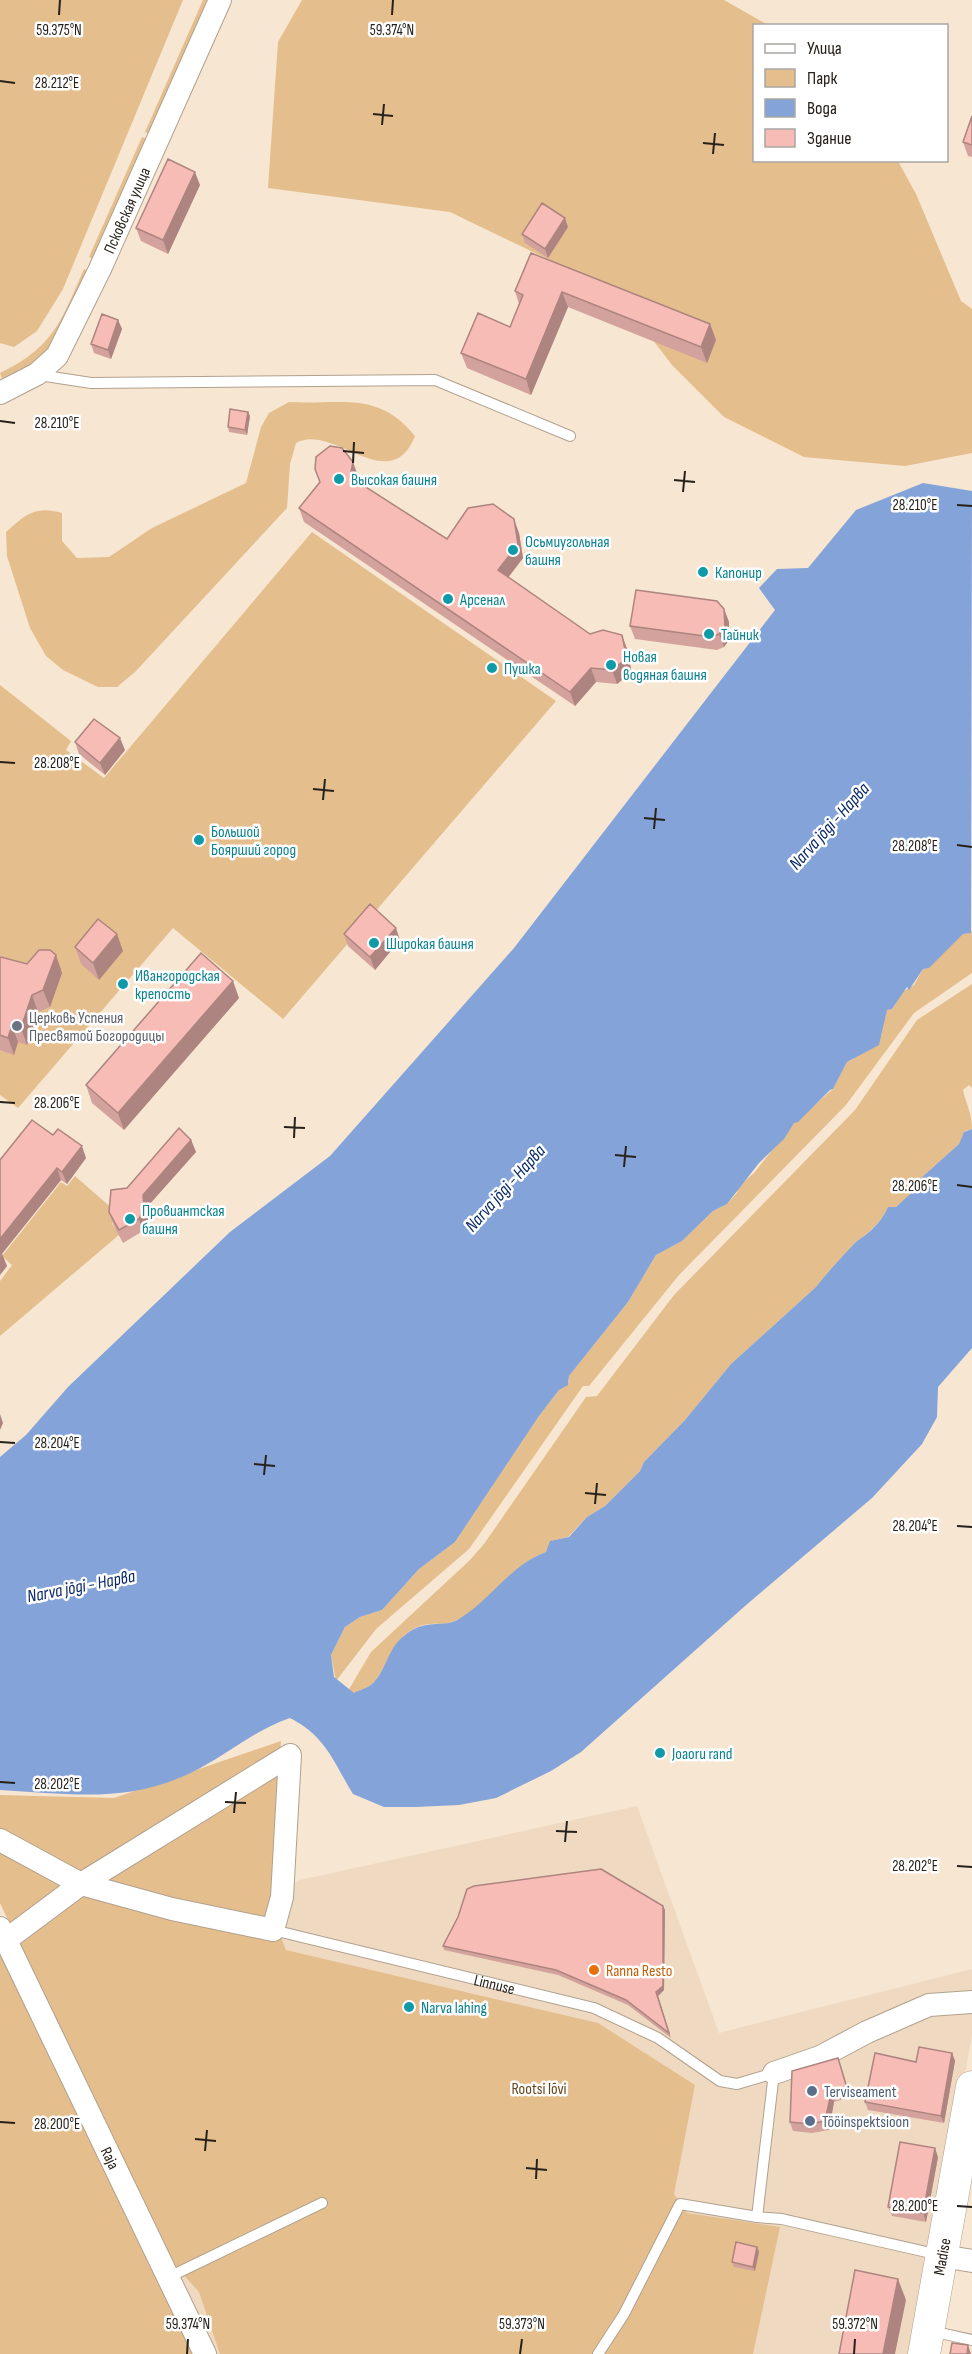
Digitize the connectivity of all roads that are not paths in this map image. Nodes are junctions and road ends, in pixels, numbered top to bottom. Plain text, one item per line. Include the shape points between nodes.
1 (220, 0) edge
2 (37, 374) junction
3 (0, 393) edge
4 (570, 436) dead end
5 (0, 1840) edge
6 (81, 1884) junction
7 (273, 1930) junction
8 (3, 1934) edge
9 (972, 2002) edge
10 (774, 2073) junction
11 (972, 2087) edge
12 (322, 2204) dead end
13 (757, 2217) junction
14 (957, 2258) edge
15 (169, 2277) junction
16 (972, 2340) edge
17 (926, 2342) edge
18 (205, 2354) edge
19 (598, 2354) edge

1 - 2 street, Псковская улица via 70,334 57,356
2 - 3 street, Псковская улица
2 - 4 lane via 91,383 435,380
5 - 6 street, Linnuse
6 - 7 street, Linnuse via 172,1909
6 - 7 street via 290,1755 282,1897
6 - 8 street
7 - 10 lane, Linnuse via 594,2008 658,2038 720,2081 737,2084
8 - 15 street, Raja
9 - 10 street, Linnuse via 929,2005
10 - 13 lane
11 - 14 street, Madise
12 - 15 lane
13 - 14 lane via 782,2219
13 - 19 lane via 680,2204 624,2314
14 - 17 street, Madise
15 - 18 street, Raja
16 - 17 lane

